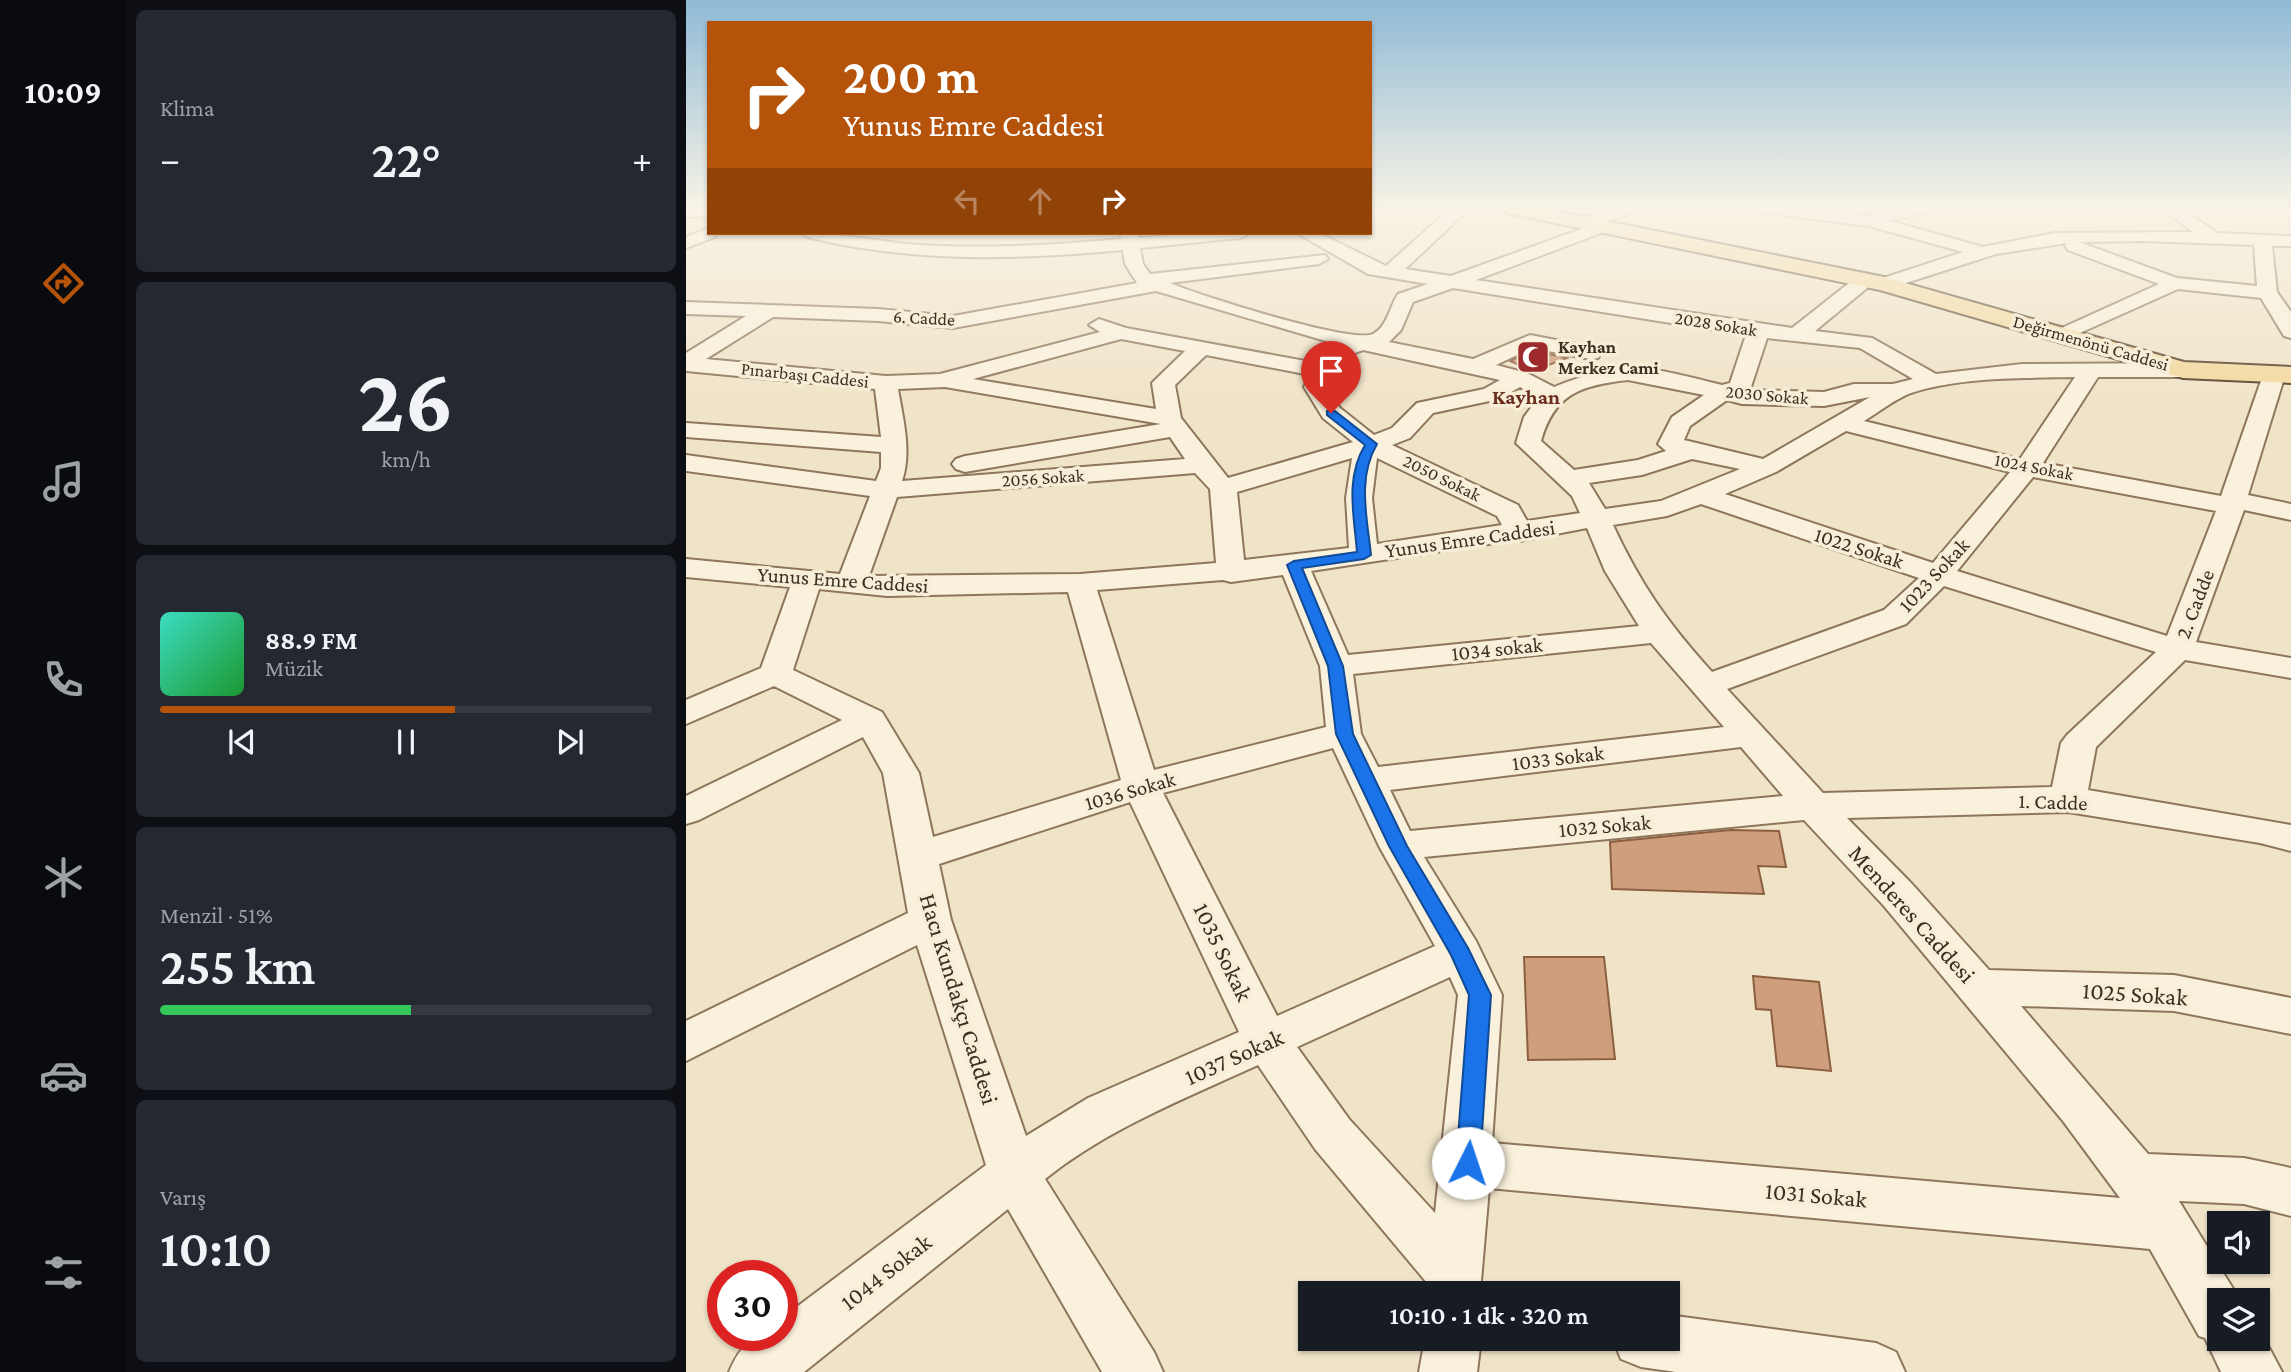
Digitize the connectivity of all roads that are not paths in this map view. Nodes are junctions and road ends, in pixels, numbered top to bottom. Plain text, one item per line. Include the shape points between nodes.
1 (1140, 271) edge
2 (1328, 271) edge
3 (1383, 271) edge
4 (1485, 271) edge
5 (1822, 271) edge
6 (1917, 271) edge
7 (2134, 271) edge
8 (2271, 271) edge
9 (1875, 282) junction
10 (1153, 283) junction
11 (1449, 283) junction
12 (2170, 286) junction
13 (1247, 293) dead end
14 (2273, 299) junction
15 (1207, 300) junction
16 (1048, 306) junction
17 (686, 308) edge
18 (769, 311) junction
19 (1617, 324) junction
20 (2291, 332) edge
21 (1121, 333) junction
22 (1799, 333) junction
23 (2062, 335) junction
24 (1757, 337) junction
25 (1359, 343) junction
26 (1202, 348) junction
27 (1590, 353) junction
28 (686, 363) edge
29 (1475, 366) junction
30 (2092, 369) junction
31 (2183, 370) junction
32 (1323, 371) junction
33 (2283, 375) edge
34 (1602, 376) junction
35 (1519, 378) junction
36 (941, 381) junction
37 (1932, 381) junction
38 (886, 383) junction
39 (1901, 389) junction
40 (1723, 393) junction
41 (1553, 395) junction
42 (1840, 422) junction
43 (1173, 423) junction
44 (686, 430) edge
45 (1371, 444) junction
46 (1691, 451) junction
47 (686, 463) edge
48 (1202, 465) junction
49 (890, 467) junction
50 (1767, 467) junction
51 (2027, 468) junction
52 (1569, 478) junction
53 (1223, 488) junction
54 (1702, 495) junction
55 (2231, 502) junction
56 (2291, 512) edge
57 (1595, 520) junction
58 (1521, 533) junction
59 (1364, 555) junction
60 (1294, 565) junction
61 (686, 568) edge
62 (1231, 573) junction
63 (1939, 575) junction
64 (807, 580) junction
65 (852, 582) junction
66 (1080, 583) junction
67 (1659, 633) junction
68 (2178, 649) junction
69 (1335, 666) junction
70 (2291, 668) edge
71 (775, 674) junction
72 (1703, 686) junction
73 (686, 713) edge
74 (870, 720) junction
75 (1344, 734) junction
76 (1750, 736) junction
77 (1366, 781) junction
78 (1141, 786) junction
79 (2068, 799) junction
80 (1813, 806) junction
81 (686, 811) edge
82 (2291, 838) edge
83 (1398, 846) junction
84 (918, 856) junction
85 (930, 919) junction
86 (1461, 953) junction
87 (1978, 987) junction
88 (2291, 1016) edge
89 (686, 1042) edge
90 (1267, 1042) junction
91 (1468, 1163) junction
92 (1013, 1172) junction
93 (2135, 1176) junction
94 (2291, 1192) edge
95 (2164, 1226) junction
96 (1453, 1281) edge
97 (1455, 1281) edge
98 (2207, 1296) edge
99 (1680, 1344) edge
100 (1451, 1351) edge
101 (2240, 1351) edge
102 (758, 1372) edge
103 (1134, 1372) edge
104 (1448, 1372) edge
105 (1876, 1372) edge
106 (2253, 1372) edge

1 - 10 street
2 - 10 street, 6. Cadde
3 - 11 street
4 - 11 street
5 - 9 main road, Değirmenönü Caddesi
6 - 9 street
7 - 12 street
8 - 14 street
9 - 22 street
9 - 23 main road, Değirmenönü Caddesi
10 - 15 street
10 - 16 street, 6. Cadde
11 - 19 street
11 - 25 street via 1405,298 1391,330 1381,338
12 - 14 street
12 - 23 street
13 - 15 street
14 - 20 street
15 - 25 street
16 - 18 street, 6. Cadde via 953,321
16 - 21 street
17 - 18 street, 6. Cadde
18 - 28 street
19 - 24 street, 2028 Sokak
19 - 27 street
21 - 26 street
21 - 36 street
22 - 24 street, 2028 Sokak
22 - 37 street, 2028 Sokak via 1865,342
23 - 31 main road, Değirmenönü Caddesi
24 - 40 street via 1740,388
25 - 29 street
25 - 32 street via 1343,349
26 - 32 street
26 - 43 street via 1163,383
27 - 29 street via 1531,341
27 - 34 street
28 - 38 street, Pınarbaşı Caddesi
29 - 35 street
30 - 31 street, Yunus Emre Caddesi
30 - 37 street, Yunus Emre Caddesi
30 - 51 street, 1023 Sokak
31 - 33 main road, Değirmenönü Caddesi
32 - 45 street, 2050 Sokak via 1315,387 1331,413
33 - 55 street, 2. Cadde
34 - 40 street, 2030 Sokak via 1661,377
34 - 41 street, 2030 Sokak
35 - 41 street
35 - 45 street via 1491,394 1425,408 1401,433
36 - 38 street
36 - 43 street
37 - 39 street, Yunus Emre Caddesi
38 - 49 street, Pınarbaşı Caddesi
39 - 40 street, 2030 Sokak via 1854,391 1824,399
39 - 42 street, Yunus Emre Caddesi
40 - 46 street via 1680,422 1670,444
41 - 52 street, Menderes Caddesi via 1536,417 1528,443
42 - 50 street, Yunus Emre Caddesi
42 - 51 street, 1024 Sokak
43 - 48 street
43 - 49 street via 924,471
44 - 49 street
45 - 53 street
45 - 58 street, 2050 Sokak via 1508,511
45 - 59 street via 1361,462 1358,488
46 - 50 street
46 - 52 street via 1642,467
47 - 49 street
48 - 49 street, 2056 Sokak
48 - 53 street
49 - 65 street, Pınarbaşı Caddesi
50 - 54 street, Yunus Emre Caddesi
51 - 55 street, 1024 Sokak
51 - 63 street, 1023 Sokak
52 - 57 street, Menderes Caddesi via 1584,492
53 - 62 street
54 - 57 street, Yunus Emre Caddesi via 1667,508
54 - 63 street, 1022 Sokak
55 - 56 street, 1024 Sokak
55 - 68 street, 2. Cadde
57 - 58 street, Yunus Emre Caddesi
57 - 67 street, Menderes Caddesi
58 - 59 street, Yunus Emre Caddesi
59 - 60 street, Yunus Emre Caddesi
60 - 62 street, Yunus Emre Caddesi
60 - 69 street
61 - 64 street, Yunus Emre Caddesi
62 - 66 street, Yunus Emre Caddesi
63 - 68 street, 1022 Sokak
63 - 72 street, 1023 Sokak via 1895,617
64 - 65 street, Yunus Emre Caddesi
64 - 71 street
65 - 66 street, Yunus Emre Caddesi via 887,587
66 - 78 street, 1035 Sokak
67 - 69 street, 1034 sokak
67 - 72 street, Menderes Caddesi
68 - 70 street, 1022 Sokak
68 - 79 street, 2. Cadde via 2079,743
69 - 75 street
71 - 73 street
71 - 74 street
72 - 76 street, Menderes Caddesi
74 - 81 street
74 - 84 street, Hacı Kundakçı Caddesi via 901,773
75 - 77 street
75 - 78 street, 1036 Sokak
76 - 77 street, 1033 Sokak
76 - 80 street, Menderes Caddesi
77 - 83 street
78 - 84 street, 1036 Sokak
78 - 90 street, 1035 Sokak
79 - 80 street, 1. Cadde
79 - 82 street, 1. Cadde
80 - 83 street, 1032 Sokak
80 - 87 street, Menderes Caddesi
83 - 86 street
84 - 85 street, Hacı Kundakçı Caddesi
85 - 89 street
85 - 92 street, Hacı Kundakçı Caddesi
86 - 90 street, 1037 Sokak
86 - 91 street via 1480,995
87 - 88 street, 1025 Sokak via 2174,993
87 - 93 street, Menderes Caddesi
90 - 92 street, 1037 Sokak via 1105,1113
90 - 96 street, 1035 Sokak via 1332,1134
91 - 95 street, 1031 Sokak
91 - 97 street
92 - 102 street, 1044 Sokak
92 - 103 street, Hacı Kundakçı Caddesi
93 - 94 street via 2244,1181
93 - 95 street, Menderes Caddesi
95 - 98 street, Menderes Caddesi
99 - 105 street
100 - 104 street
101 - 106 street

